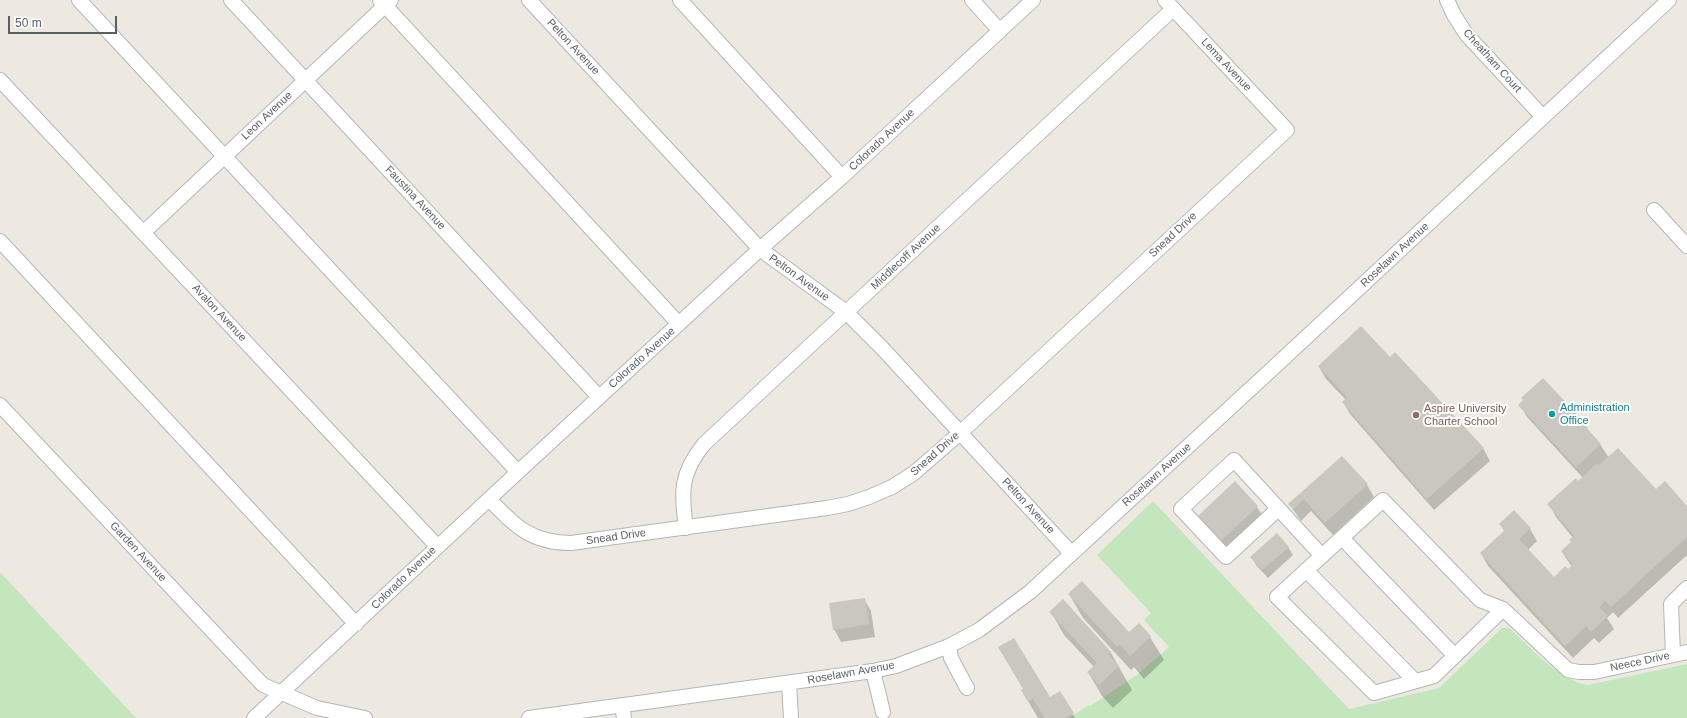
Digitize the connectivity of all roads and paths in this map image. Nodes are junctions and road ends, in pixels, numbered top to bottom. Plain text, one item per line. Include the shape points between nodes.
1 (79, 0) edge
2 (231, 0) edge
3 (529, 0) edge
4 (680, 0) edge
5 (972, 0) edge
6 (1033, 0) edge
7 (1447, 0) edge
8 (1669, 0) edge
9 (385, 2) edge
10 (1169, 5) edge
11 (1000, 30) junction
12 (0, 80) edge
13 (305, 80) junction
14 (1543, 117) junction
15 (1287, 130) joint
16 (225, 156) junction
17 (842, 177) junction
18 (1654, 210) dead end
19 (144, 233) junction
20 (0, 241) edge
21 (1687, 246) edge
22 (760, 249) junction
23 (846, 312) junction
24 (679, 324) junction
25 (599, 397) junction
26 (0, 405) edge
27 (960, 433) junction
28 (518, 472) junction
29 (489, 499) junction
30 (1278, 509) junction
31 (686, 528) junction
32 (1342, 538) junction
33 (437, 546) junction
34 (1071, 553) junction
35 (1322, 556) junction
36 (1306, 570) junction
37 (1687, 588) edge
38 (1503, 609) junction
39 (356, 624) junction
40 (949, 646) junction
41 (1680, 653) edge
42 (1456, 656) junction
43 (873, 671) junction
44 (1415, 681) junction
45 (789, 683) junction
46 (967, 688) dead end
47 (280, 693) junction
48 (623, 712) edge
49 (883, 712) dead end
50 (254, 718) edge
51 (365, 718) edge
52 (536, 718) edge
53 (791, 718) edge

1 - 16 street
2 - 13 street, Faustina Avenue
3 - 22 street, Pelton Avenue
4 - 17 street
5 - 11 street
6 - 11 street, Colorado Avenue
7 - 14 street, Cheatham Court via 1466,34
8 - 14 street, Roselawn Avenue
9 - 13 street, Leon Avenue
9 - 24 street
10 - 15 street, Lema Avenue
10 - 23 street, Middlecoff Avenue
11 - 17 street, Colorado Avenue
12 - 19 street, Avalon Avenue
13 - 16 street, Leon Avenue
13 - 25 street, Faustina Avenue
14 - 34 street, Roselawn Avenue
15 - 27 street, Snead Drive
16 - 19 street, Leon Avenue
16 - 28 street
17 - 22 street, Colorado Avenue
18 - 21 street
19 - 33 street, Avalon Avenue
20 - 39 street
22 - 23 street, Pelton Avenue
22 - 24 street, Colorado Avenue
23 - 27 street, Pelton Avenue
23 - 31 street, Middlecoff Avenue via 696,453 688,467 682,497
24 - 25 street, Colorado Avenue
25 - 28 street, Colorado Avenue
26 - 47 street, Garden Avenue via 263,685
27 - 31 street, Snead Drive via 914,473 869,497 827,508
27 - 34 street, Pelton Avenue
28 - 29 street, Colorado Avenue
29 - 31 street, Snead Drive via 528,534 554,543
29 - 33 street, Colorado Avenue
30 - 30 street via 1234,460 1182,509 1226,557
30 - 35 street
32 - 35 street
32 - 38 street via 1383,500 1480,600
32 - 42 street
33 - 39 street, Colorado Avenue
34 - 40 street, Roselawn Avenue via 1030,592 1002,614
35 - 36 street
36 - 44 street
36 - 44 street via 1277,597 1374,693
37 - 41 street via 1671,604
38 - 41 street, Neece Drive via 1564,668 1573,672 1594,672
38 - 42 street
39 - 47 street, Colorado Avenue
40 - 43 street, Roselawn Avenue via 896,666
40 - 46 street via 951,658
42 - 44 street via 1434,676
43 - 45 street, Roselawn Avenue
43 - 49 street
45 - 48 street, Roselawn Avenue
45 - 53 street
47 - 50 street, Colorado Avenue
47 - 51 street via 317,708
48 - 52 street, Roselawn Avenue

